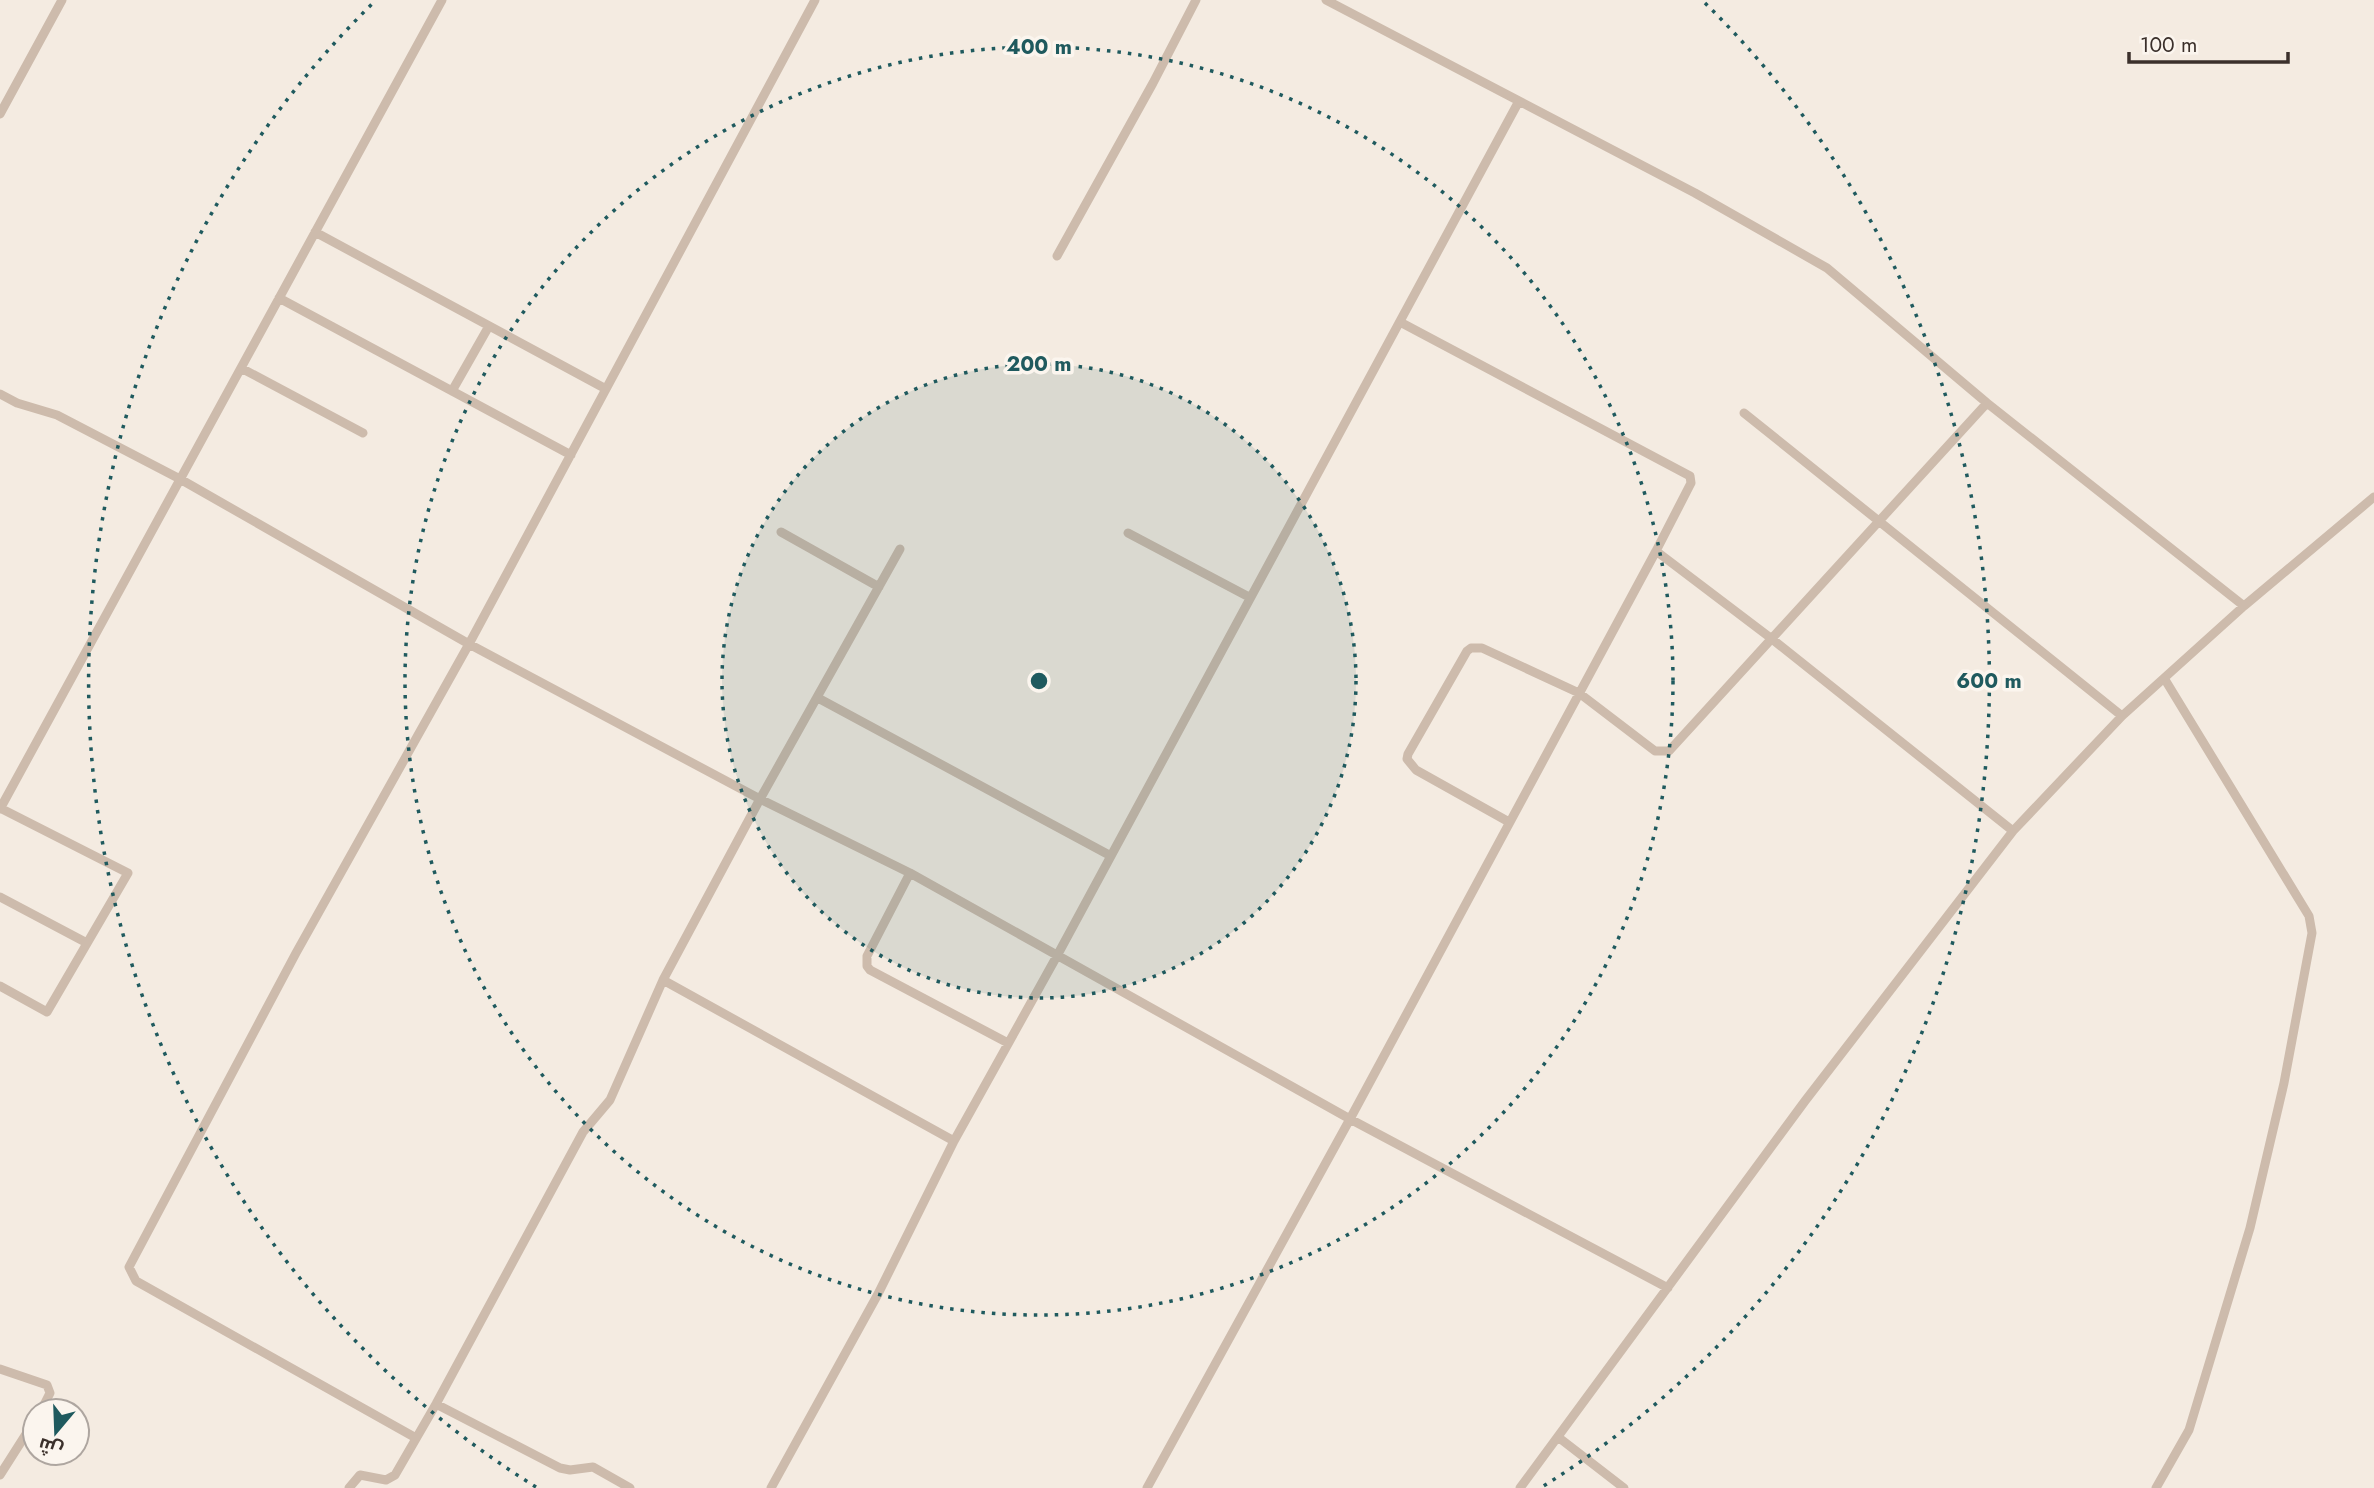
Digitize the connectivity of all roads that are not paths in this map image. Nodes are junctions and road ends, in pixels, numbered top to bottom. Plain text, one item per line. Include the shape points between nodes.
1 (62, 0) edge
2 (442, 0) edge
3 (815, 0) edge
4 (1196, 0) edge
5 (1326, 0) edge
6 (1519, 101) junction
7 (0, 114) edge
8 (315, 232) junction
9 (1057, 256) dead end
10 (279, 298) junction
11 (1400, 322) junction
12 (489, 326) junction
13 (241, 368) junction
14 (606, 389) junction
15 (452, 391) junction
16 (0, 394) edge
17 (1987, 403) junction
18 (1744, 413) dead end
19 (363, 433) dead end
20 (571, 454) junction
21 (180, 479) junction
22 (2374, 497) edge
23 (1879, 520) junction
24 (781, 532) dead end
25 (1128, 533) dead end
26 (900, 548) dead end
27 (1656, 551) junction
28 (879, 587) junction
29 (1249, 597) junction
30 (2244, 606) junction
31 (1772, 639) junction
32 (469, 644) junction
33 (2164, 678) junction
34 (1579, 692) junction
35 (818, 698) junction
36 (2122, 716) junction
37 (760, 799) junction
38 (1, 803) edge
39 (1509, 822) junction
40 (2013, 831) junction
41 (1111, 856) junction
42 (910, 873) junction
43 (0, 897) edge
44 (87, 943) junction
45 (1058, 954) junction
46 (663, 980) junction
47 (0, 986) edge
48 (1007, 1043) junction
49 (1350, 1119) junction
50 (954, 1141) junction
51 (1668, 1288) junction
52 (0, 1368) edge
53 (48, 1397) edge
54 (436, 1404) junction
55 (1558, 1437) junction
56 (416, 1438) junction
57 (21, 1442) edge
58 (0, 1475) edge
59 (349, 1488) edge
60 (630, 1488) edge
61 (771, 1488) edge
62 (1147, 1488) edge
63 (1520, 1488) edge
64 (1624, 1488) edge
65 (2156, 1488) edge

1 - 7 street
2 - 8 street
3 - 14 street
4 - 9 street
5 - 6 street
6 - 11 street
6 - 17 street via 1827,268
8 - 10 street
8 - 12 street
10 - 13 street
10 - 15 street
11 - 27 street via 1690,476
11 - 29 street
12 - 14 street
12 - 15 street
13 - 19 street
13 - 21 street
14 - 20 street
15 - 20 street
16 - 21 street via 57,415
17 - 23 street
17 - 30 street
18 - 23 street
20 - 32 street
21 - 32 street
21 - 38 street
22 - 30 street
23 - 31 street
23 - 36 street
24 - 28 street
25 - 29 street
26 - 28 street
27 - 31 street
27 - 34 street
28 - 35 street
29 - 41 street
30 - 33 street
31 - 34 street via 1669,751 1655,751
31 - 40 street
32 - 37 street
32 - 56 street via 296,953 129,1267 136,1281
33 - 36 street
33 - 65 street via 2309,916 2312,933 2250,1228 2189,1430
34 - 39 street
34 - 39 street via 1487,650 1471,648 1408,754 1416,770
35 - 37 street
35 - 41 street
36 - 40 street
37 - 42 street
37 - 46 street
38 - 44 street via 128,873
39 - 49 street
40 - 51 street
41 - 45 street
42 - 45 street
42 - 48 street via 867,956 867,966
43 - 44 street
44 - 47 street via 47,1012
45 - 48 street
45 - 49 street
46 - 50 street
46 - 54 street via 610,1100 583,1132
48 - 50 street
49 - 51 street
49 - 62 street
50 - 61 street via 878,1294
51 - 55 street
52 - 53 street via 47,1385
54 - 56 street
54 - 60 street via 560,1468 593,1468
55 - 63 street
55 - 64 street
56 - 59 street via 391,1479 360,1475
57 - 58 street

